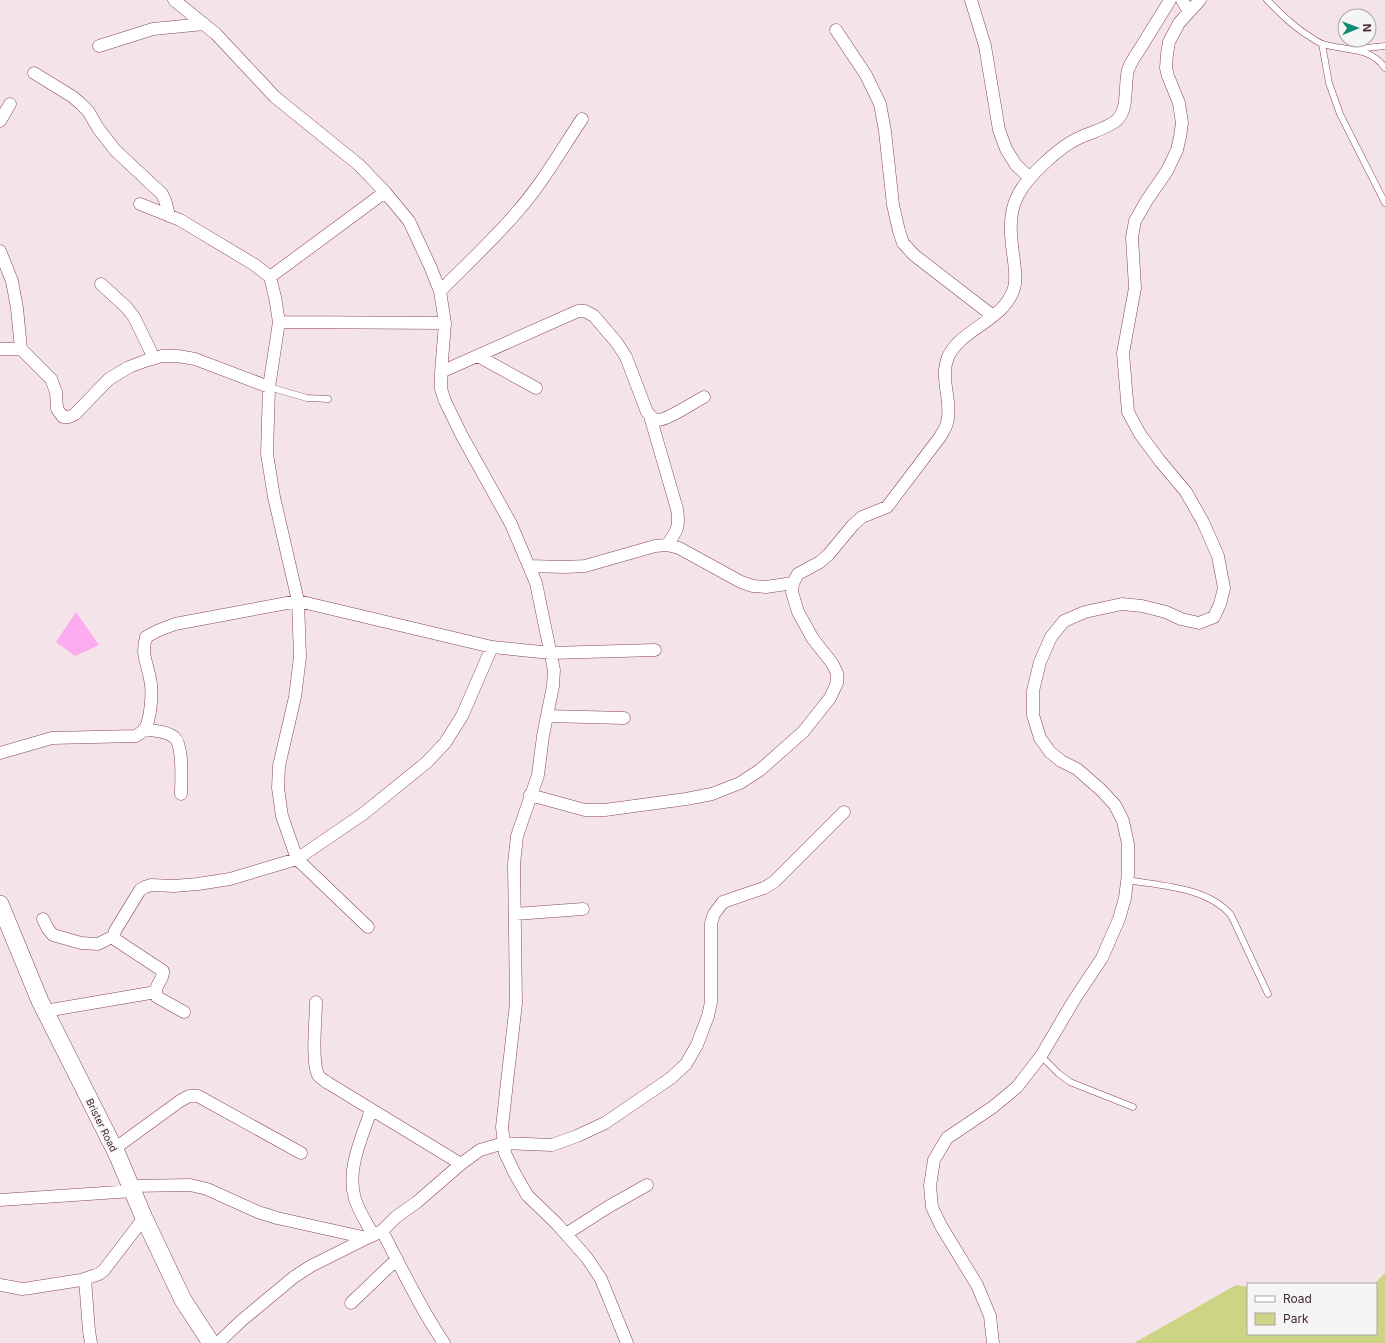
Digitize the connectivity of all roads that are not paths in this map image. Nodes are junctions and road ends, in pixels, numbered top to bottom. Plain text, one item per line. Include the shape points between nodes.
1 (174, 0) edge
2 (971, 0) edge
3 (1170, 0) edge
4 (1182, 0) edge
5 (1200, 0) edge
6 (1267, 0) edge
7 (1189, 12) junction
8 (204, 24) junction
9 (836, 30) dead end
10 (1322, 44) junction
11 (99, 46) dead end
12 (1385, 46) edge
13 (1354, 49) junction
14 (1385, 68) edge
15 (34, 72) dead end
16 (10, 104) dead end
17 (582, 119) dead end
18 (0, 121) edge
19 (1030, 178) junction
20 (386, 192) junction
21 (1385, 203) edge
22 (140, 204) dead end
23 (169, 216) junction
24 (0, 251) edge
25 (270, 277) junction
26 (101, 284) dead end
27 (440, 291) junction
28 (992, 316) junction
29 (279, 322) junction
30 (445, 323) junction
31 (0, 349) edge
32 (21, 349) junction
33 (478, 356) junction
34 (154, 358) junction
35 (441, 372) junction
36 (269, 387) junction
37 (536, 388) dead end
38 (704, 397) dead end
39 (328, 399) dead end
40 (650, 416) junction
41 (667, 545) junction
42 (529, 566) junction
43 (793, 583) junction
44 (298, 601) junction
45 (492, 647) junction
46 (655, 650) dead end
47 (551, 653) junction
48 (547, 716) junction
49 (624, 718) dead end
50 (144, 730) junction
51 (0, 753) edge
52 (181, 794) dead end
53 (530, 795) junction
54 (844, 812) dead end
55 (297, 859) junction
56 (1128, 880) junction
57 (0, 904) edge
58 (583, 909) dead end
59 (514, 914) junction
60 (44, 919) dead end
61 (368, 927) dead end
62 (114, 936) junction
63 (156, 992) junction
64 (1268, 994) dead end
65 (316, 1002) dead end
66 (45, 1011) junction
67 (184, 1012) dead end
68 (1041, 1056) junction
69 (1133, 1107) dead end
70 (371, 1110) junction
71 (504, 1143) junction
72 (114, 1149) junction
73 (301, 1153) dead end
74 (461, 1164) junction
75 (647, 1185) dead end
76 (132, 1188) junction
77 (0, 1200) edge
78 (144, 1218) junction
79 (566, 1234) junction
80 (374, 1235) junction
81 (397, 1259) junction
82 (86, 1279) junction
83 (0, 1285) edge
84 (351, 1303) dead end
85 (91, 1343) edge
86 (211, 1343) edge
87 (218, 1343) edge
88 (444, 1343) edge
89 (627, 1343) edge
90 (993, 1343) edge

1 - 8 street
2 - 19 street via 984,46 999,130 1006,149 1016,165
3 - 19 street via 1128,71 1126,100 1118,120 1076,139 1056,153
4 - 7 street
5 - 7 street
6 - 10 lane via 1287,20
7 - 56 street via 1179,22 1169,42 1166,61 1168,76 1179,103 1182,123 1180,137 1167,171 1135,221 1132,237 1135,288 1123,354 1128,412 1140,434 1186,492 1203,522 1218,556 1224,588 1214,617 1199,623 1142,606 1122,604 1086,612 1064,621 1051,637 1040,662 1033,691 1033,715 1040,738 1050,752 1077,769 1115,805 1123,821 1128,844
8 - 11 street via 153,29
8 - 20 street via 275,97 359,165
9 - 28 street via 866,76 880,104 893,205 904,243 914,255
10 - 13 lane
10 - 21 lane via 1329,82 1337,106
12 - 13 lane
13 - 14 lane via 1371,55
15 - 23 street via 73,97 84,108 119,154 162,194
16 - 18 street
17 - 27 street via 518,212
19 - 28 street via 1018,195 1013,209 1010,230 1016,273 1014,290 1007,303
20 - 25 street
20 - 27 street via 409,221
22 - 23 street
23 - 25 street via 248,261
24 - 32 street via 12,281
25 - 29 street
26 - 34 street via 134,317
27 - 30 street
28 - 43 street via 956,345 948,357 945,371 947,424 940,437 887,507 862,517 829,554 798,574
29 - 30 street
29 - 36 street
30 - 35 street
31 - 32 street
32 - 34 street via 51,379 56,392 57,409 63,417 69,417 80,409 109,379 129,367
33 - 35 street
33 - 37 street
33 - 40 street via 578,311 585,311 594,316 626,357
34 - 36 street via 178,356 195,359
35 - 42 street via 444,401 512,524
36 - 39 lane via 307,398
36 - 44 street via 267,454 274,497
38 - 40 street via 668,417 658,420
40 - 41 street via 679,519 679,527
41 - 42 street via 585,566
41 - 43 street via 679,548 753,586
42 - 47 street via 536,583
43 - 53 street via 792,592 798,612 813,639 832,663 837,673 837,683 830,698 803,732 760,770 712,794 605,810 585,810
44 - 45 street
44 - 50 street via 175,624 146,637 143,646 144,659 151,680 151,697 149,720
44 - 55 street via 299,676 279,766 278,788 282,816
45 - 47 street
45 - 55 street via 462,716 445,743 427,762 362,814
46 - 47 street
47 - 48 street via 553,686
48 - 49 street
48 - 53 street via 538,775
50 - 51 street via 136,736 52,738
50 - 52 street via 169,734 177,741 180,754
53 - 59 street via 517,836
54 - 71 street via 774,882 723,902 714,914 711,923 711,1002 697,1045 686,1064 671,1078 605,1123 577,1136 552,1144
55 - 61 street
55 - 62 street via 230,879 145,887 140,890
56 - 64 lane via 1195,892 1224,906 1231,915
56 - 68 street via 1119,919 1102,958
57 - 66 street, Brister Road
58 - 59 street
59 - 71 street via 516,1002 502,1127
60 - 62 street via 53,935 81,944 98,944
62 - 63 street via 116,940 163,971 164,975 156,986
63 - 66 street
63 - 67 street via 157,997
65 - 70 street via 315,1052 319,1076
66 - 72 street, Brister Road
68 - 69 lane via 1070,1082
68 - 90 street via 1018,1087 947,1138 934,1160 930,1186 932,1207 977,1285 990,1316
70 - 74 street
70 - 80 street via 355,1157 352,1184 354,1198
71 - 74 street via 480,1150
71 - 79 street via 505,1153 527,1195
72 - 73 street via 180,1100 198,1096
72 - 76 street, Brister Road
74 - 80 street
75 - 79 street
76 - 77 street
76 - 78 street, Brister Road
76 - 80 street via 190,1185 207,1189 277,1218
78 - 82 street via 104,1270
78 - 86 street, Brister Road via 183,1300
79 - 89 street via 601,1279
80 - 81 street
80 - 87 street via 294,1277
81 - 84 street
81 - 88 street
82 - 83 street via 22,1289
82 - 85 street

